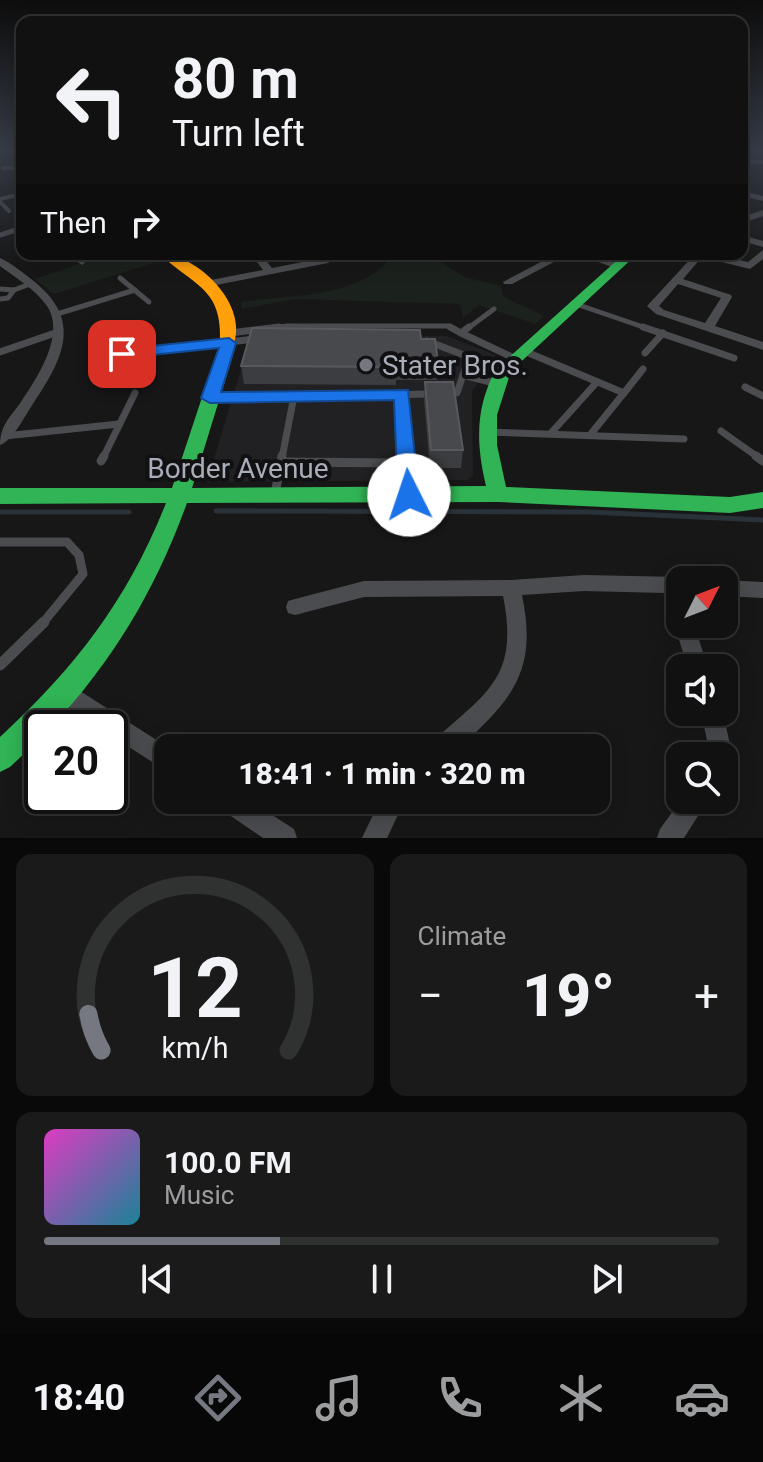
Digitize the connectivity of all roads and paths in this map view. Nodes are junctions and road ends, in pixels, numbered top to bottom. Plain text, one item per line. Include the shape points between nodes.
1 (0, 201) edge
2 (9, 211) dead end
3 (763, 253) edge
4 (79, 260) edge
5 (175, 260) edge
6 (261, 260) edge
7 (328, 260) dead end
8 (552, 260) edge
9 (624, 260) edge
10 (694, 260) edge
11 (725, 260) edge
12 (0, 261) edge
13 (82, 262) dead end
14 (269, 271) junction
15 (120, 278) dead end
16 (676, 280) junction
17 (508, 282) dead end
18 (211, 283) junction
19 (30, 284) junction
20 (0, 289) edge
21 (14, 290) junction
22 (135, 290) junction
23 (0, 299) edge
24 (149, 302) dead end
25 (576, 304) junction
26 (494, 309) dead end
27 (57, 314) junction
28 (129, 327) dead end
29 (708, 328) junction
30 (58, 332) junction
31 (461, 333) junction
32 (663, 333) junction
33 (230, 338) junction
34 (265, 339) edge
35 (417, 341) edge
36 (763, 346) edge
37 (0, 352) edge
38 (645, 353) dead end
39 (122, 354) junction
40 (520, 355) junction
41 (734, 358) dead end
42 (643, 369) dead end
43 (463, 375) junction
44 (116, 381) dead end
45 (597, 382) junction
46 (494, 383) junction
47 (745, 387) dead end
48 (135, 393) dead end
49 (624, 393) junction
50 (402, 394) junction
51 (294, 396) junction
52 (763, 396) edge
53 (210, 398) junction
54 (119, 424) junction
55 (721, 431) dead end
56 (485, 432) junction
57 (551, 433) junction
58 (590, 435) junction
59 (1, 438) edge
60 (684, 439) dead end
61 (101, 461) dead end
62 (763, 461) edge
63 (282, 462) junction
64 (406, 463) junction
65 (498, 494) junction
66 (409, 495) junction
67 (0, 496) edge
68 (275, 496) junction
69 (178, 497) junction
70 (763, 500) edge
71 (0, 542) edge
72 (666, 585) edge
73 (511, 588) junction
74 (738, 589) edge
75 (763, 590) edge
76 (295, 607) dead end
77 (0, 665) edge
78 (66, 693) junction
79 (457, 734) edge
80 (154, 752) edge
81 (0, 757) edge
82 (248, 814) edge
83 (386, 814) edge
84 (686, 814) edge
85 (285, 838) edge
86 (374, 838) edge
87 (669, 838) edge

1 - 2 lane
3 - 11 street via 750,266
4 - 13 lane
5 - 18 street
6 - 14 street
7 - 14 street
8 - 17 street
9 - 25 street
10 - 16 street
12 - 19 street
14 - 18 street
15 - 22 lane
16 - 29 street via 727,297
16 - 29 street via 653,306
18 - 33 street via 227,305
19 - 21 lane
19 - 27 street
20 - 21 lane
21 - 23 lane
22 - 24 lane
22 - 27 lane
25 - 32 lane
25 - 40 street
26 - 31 lane
27 - 30 street
28 - 39 lane
29 - 36 street
30 - 37 lane
30 - 59 street via 58,345 25,408
31 - 33 lane via 448,326 287,326
31 - 40 lane
32 - 38 lane
32 - 41 lane
33 - 34 lane
33 - 39 lane
33 - 53 street
35 - 43 lane via 469,357
39 - 44 lane
40 - 45 lane
40 - 46 street
42 - 49 lane
43 - 46 lane
43 - 50 lane via 457,393
45 - 49 lane
45 - 57 lane
46 - 56 street
47 - 52 lane
48 - 54 lane
49 - 58 lane
50 - 51 lane
50 - 64 lane
51 - 53 lane
51 - 63 lane
53 - 69 street
54 - 59 lane
54 - 61 lane
55 - 62 lane
56 - 57 lane
56 - 65 street
57 - 58 lane
58 - 60 lane
63 - 64 lane
63 - 68 lane
64 - 66 lane
65 - 66 street, Border Avenue
65 - 70 street, Border Avenue via 730,505
66 - 68 street, Border Avenue
67 - 69 street, Border Avenue
68 - 69 street, Border Avenue
69 - 78 street via 130,610
71 - 77 lane via 67,542 79,555 83,574 31,638
72 - 73 street
73 - 76 street via 364,589
73 - 79 street via 519,645 512,675 499,695
74 - 75 street
78 - 80 street
78 - 81 street
82 - 85 street
83 - 86 street
84 - 87 street

